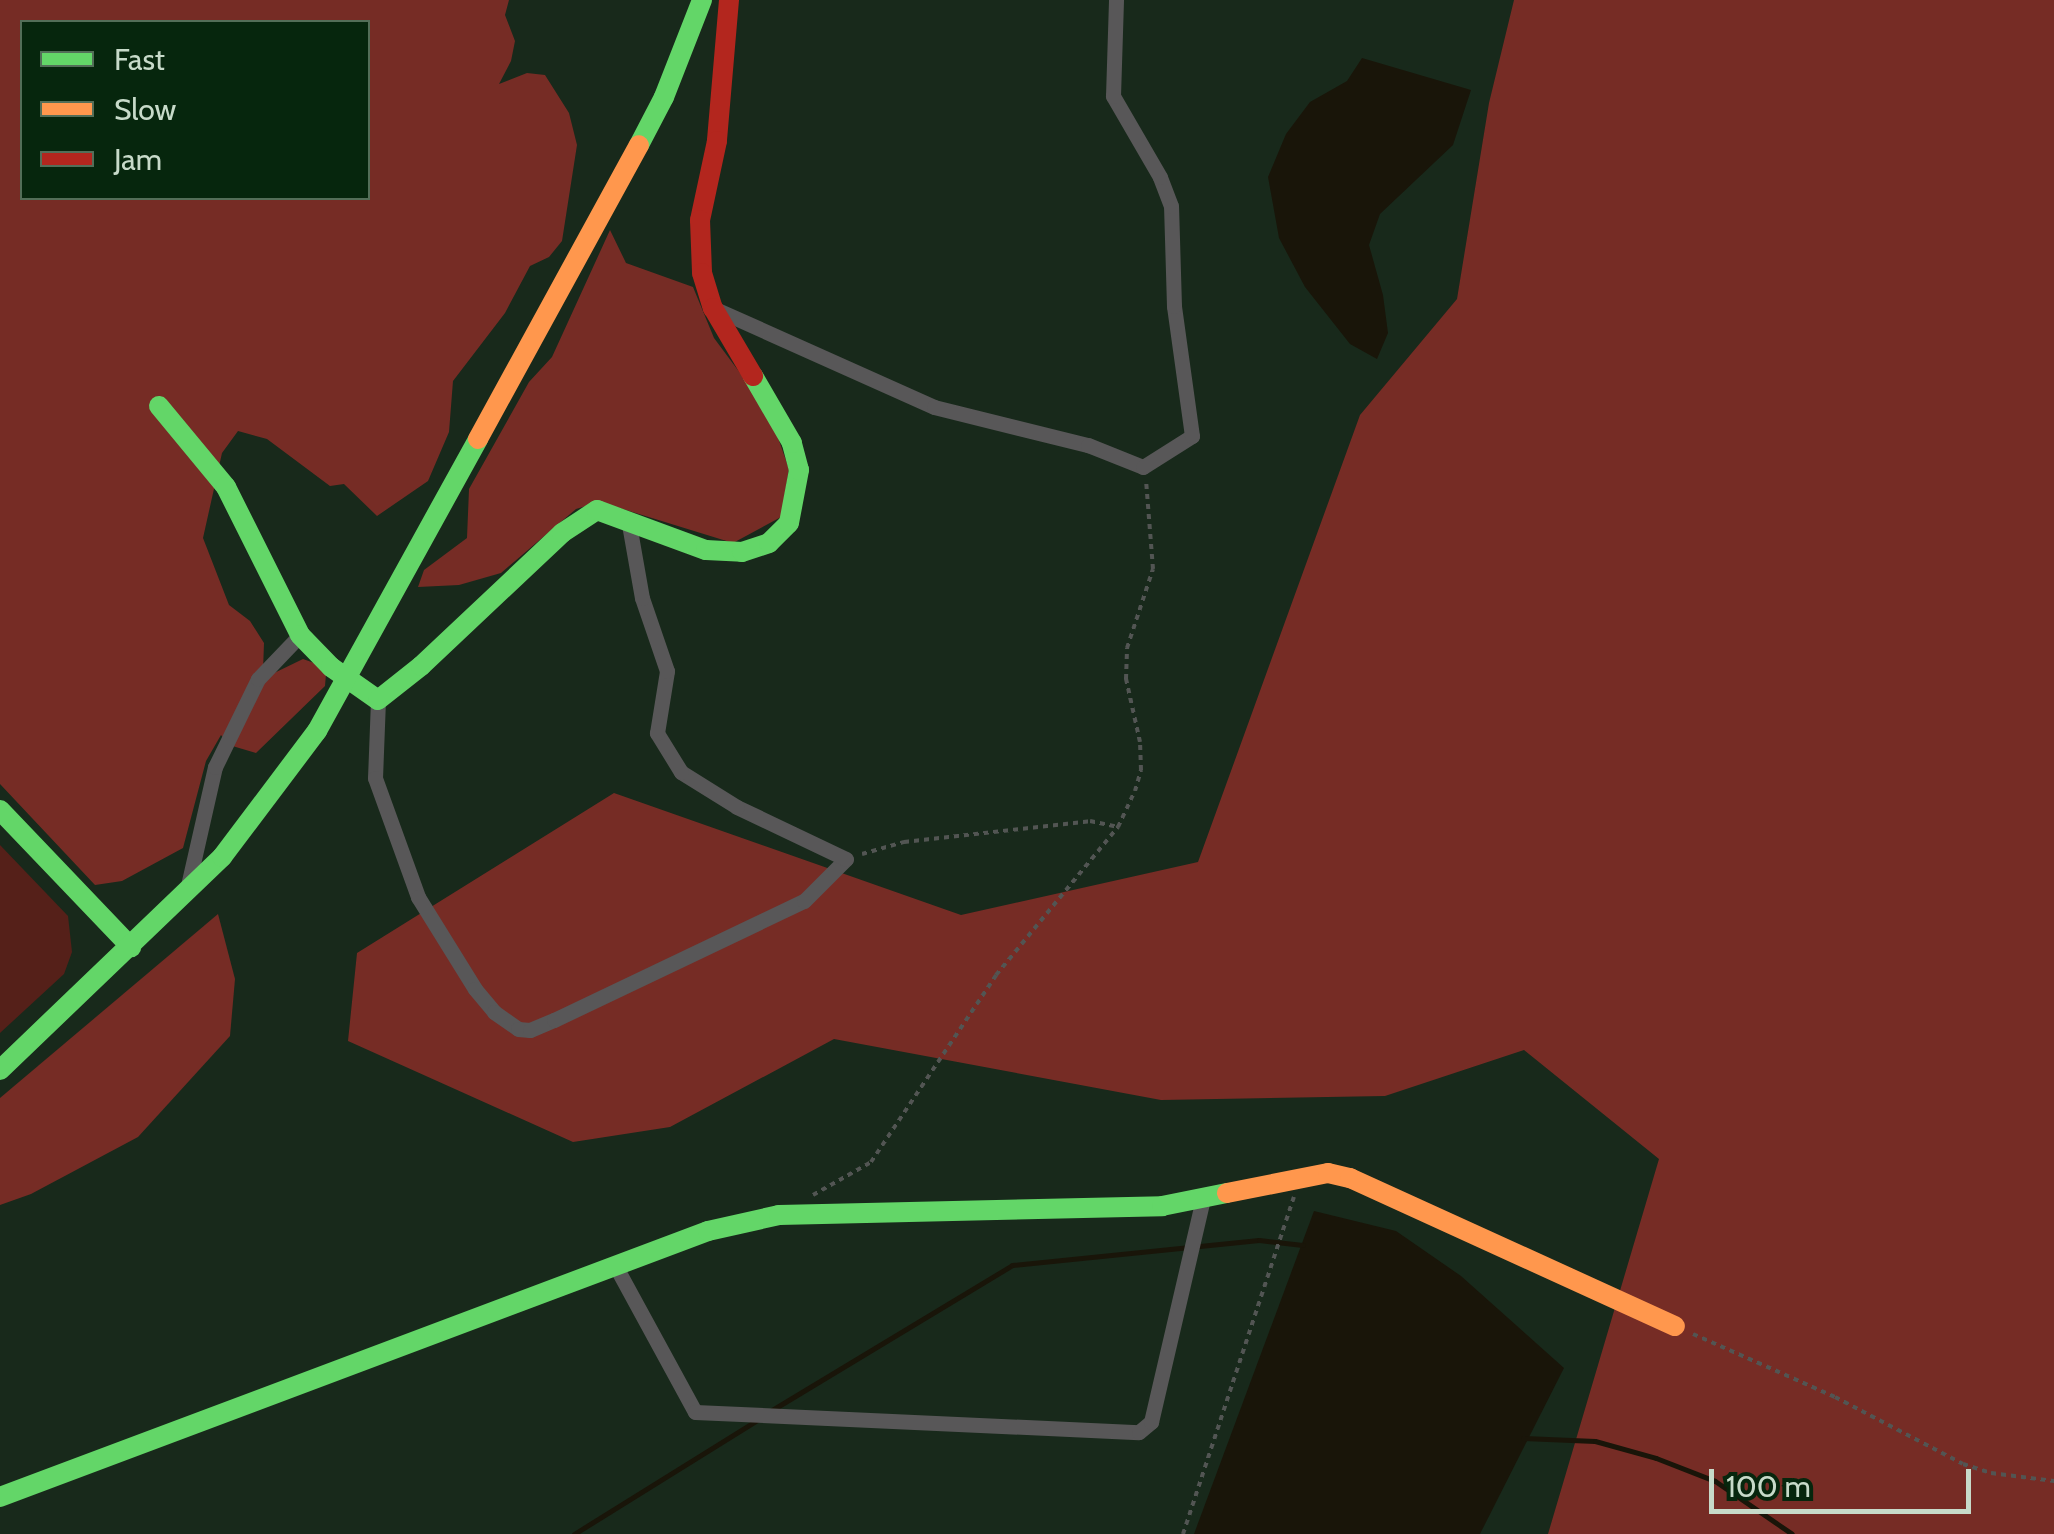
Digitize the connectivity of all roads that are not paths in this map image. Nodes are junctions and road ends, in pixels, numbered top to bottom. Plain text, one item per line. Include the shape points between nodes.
1 (702, 0) edge
2 (730, 0) edge
3 (1116, 0) edge
4 (713, 308) junction
5 (159, 406) dead end
6 (628, 519) junction
7 (300, 635) junction
8 (348, 678) junction
9 (378, 700) junction
10 (0, 810) edge
11 (185, 895) junction
12 (132, 946) junction
13 (0, 1070) edge
14 (1203, 1199) junction
15 (616, 1267) junction
16 (1675, 1326) road end
17 (0, 1497) edge

1 - 8 street via 664,97
2 - 4 street via 717,141 700,220 702,273
3 - 4 street via 1114,96 1172,206 1174,306 1192,436 1142,467 1088,444 934,406
4 - 6 street via 792,443 799,470 789,523 768,543 742,552 706,550
5 - 7 street via 226,487
6 - 9 street via 597,510 562,533
6 - 9 street via 642,598 667,670 657,733 682,772 737,807 846,859 804,901 554,1020 518,1029 475,989 418,896 375,778
7 - 8 street
7 - 11 street via 258,679 216,767
8 - 9 street
8 - 11 street via 259,814
10 - 12 street
11 - 12 street
12 - 13 street
14 - 15 street via 1162,1206 779,1214
14 - 15 street via 1151,1422 1139,1432 694,1412
14 - 16 street via 1328,1172
15 - 17 street

